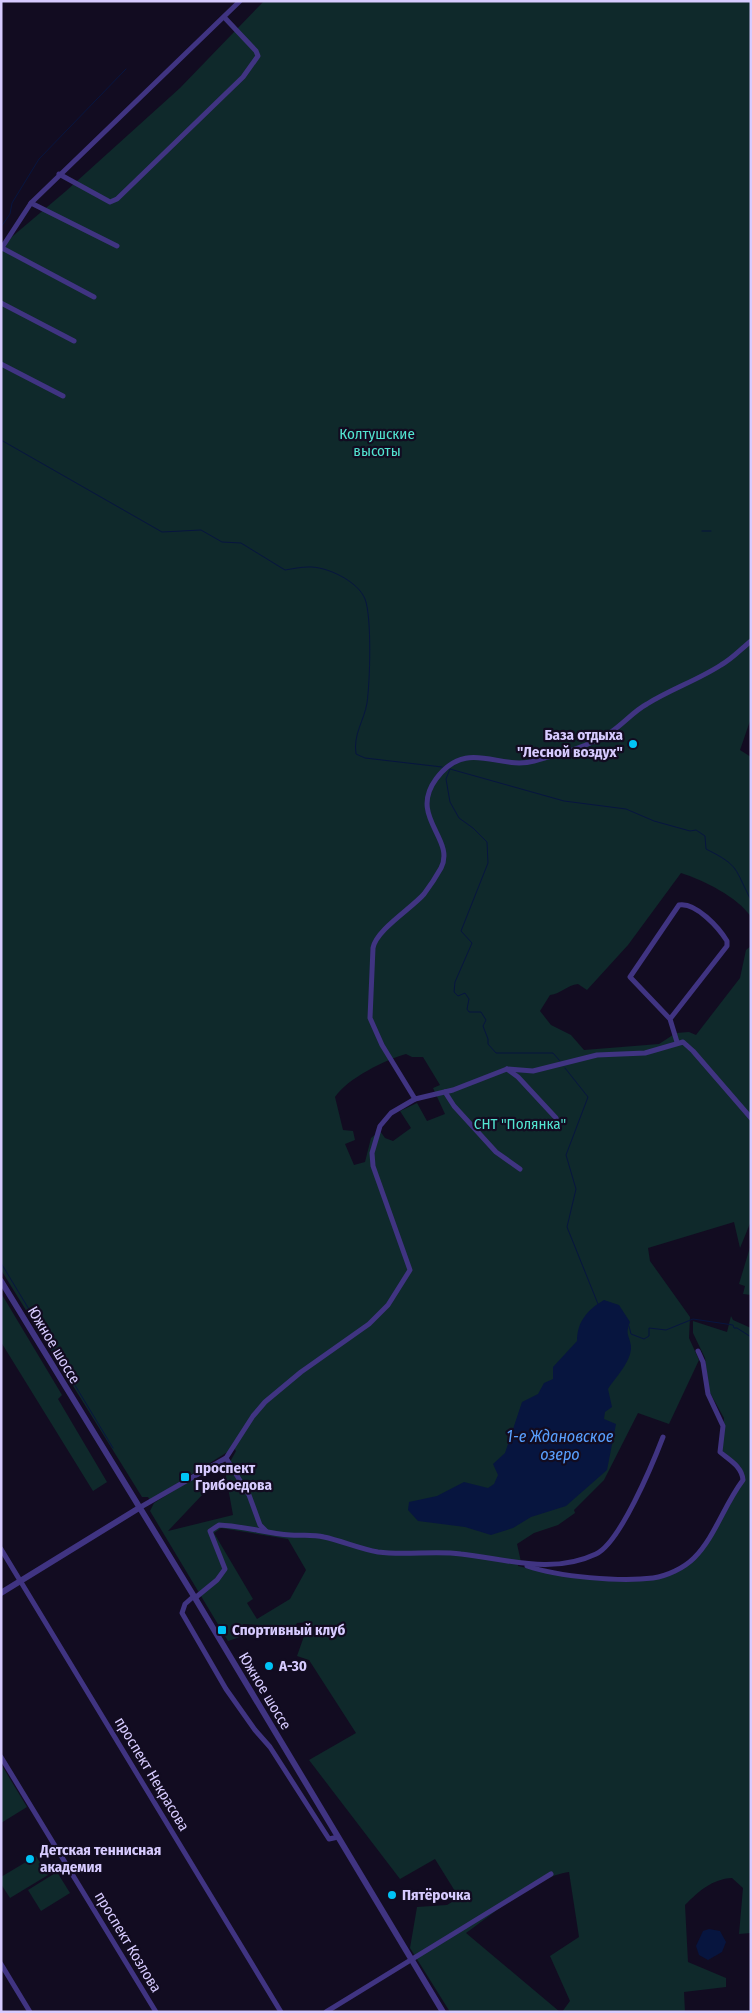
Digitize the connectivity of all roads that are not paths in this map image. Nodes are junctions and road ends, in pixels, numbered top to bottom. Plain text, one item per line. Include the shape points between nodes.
1 (240, 1) edge
2 (224, 17) junction
3 (59, 174) junction
4 (31, 203) junction
5 (117, 246) dead end
6 (2, 249) edge
7 (94, 297) dead end
8 (1, 303) edge
9 (74, 341) dead end
10 (1, 364) edge
11 (63, 396) dead end
12 (751, 641) edge
13 (670, 1019) junction
14 (677, 1042) junction
15 (507, 1069) junction
16 (445, 1092) junction
17 (415, 1099) junction
18 (556, 1118) dead end
19 (751, 1118) edge
20 (520, 1169) dead end
21 (1, 1281) edge
22 (698, 1351) dead end
23 (663, 1437) dead end
24 (226, 1458) junction
25 (139, 1508) junction
26 (266, 1531) junction
27 (1, 1549) edge
28 (525, 1565) junction
29 (20, 1582) junction
30 (1, 1593) edge
31 (194, 1597) junction
32 (1, 1757) edge
33 (338, 1838) junction
34 (551, 1874) dead end
35 (411, 1959) junction
36 (1, 1964) edge
37 (30, 2012) edge
38 (156, 2012) edge
39 (281, 2012) edge
40 (326, 2012) edge
41 (442, 2012) edge

1 - 2 street
2 - 3 street
2 - 3 street via 258,56 243,77 117,199 110,202
3 - 4 street
4 - 5 street
4 - 6 street
6 - 7 street
8 - 9 street
10 - 11 street
12 - 17 street via 723,664 646,705 589,744 523,764 493,758 470,758 452,763 436,779 428,798 427,812 440,841 443,862 424,894 377,937 373,948 370,1018 382,1045
13 - 13 street via 727,946 727,941 706,916 683,904 679,905 630,977
13 - 14 street
14 - 15 street via 645,1053 597,1055 533,1071
14 - 19 street via 683,1042 693,1051
15 - 16 street
15 - 18 street
16 - 17 street
16 - 20 street via 496,1152
17 - 24 street via 384,1120 376,1134 372,1153 375,1177 410,1270 388,1305 369,1324 265,1402
21 - 25 street, Южное шоссе
22 - 28 street via 708,1394 723,1426 720,1452 740,1470 743,1480 704,1546 686,1565 652,1578 571,1575
23 - 28 street via 630,1510 597,1554 557,1564
24 - 25 street
24 - 26 street
25 - 29 street
25 - 31 street, Южное шоссе
26 - 28 street via 325,1537 378,1552 461,1554
26 - 31 street via 219,1525 210,1531 225,1569 217,1580
27 - 29 street, проспект Некрасова
29 - 30 street
29 - 39 street, проспект Некрасова
31 - 33 street, Южное шоссе
31 - 33 street via 185,1604 182,1613 226,1689 270,1747 329,1839
32 - 38 street, проспект Козлова
33 - 35 street, Южное шоссе
34 - 35 street
35 - 40 street
35 - 41 street, Южное шоссе
36 - 37 street

